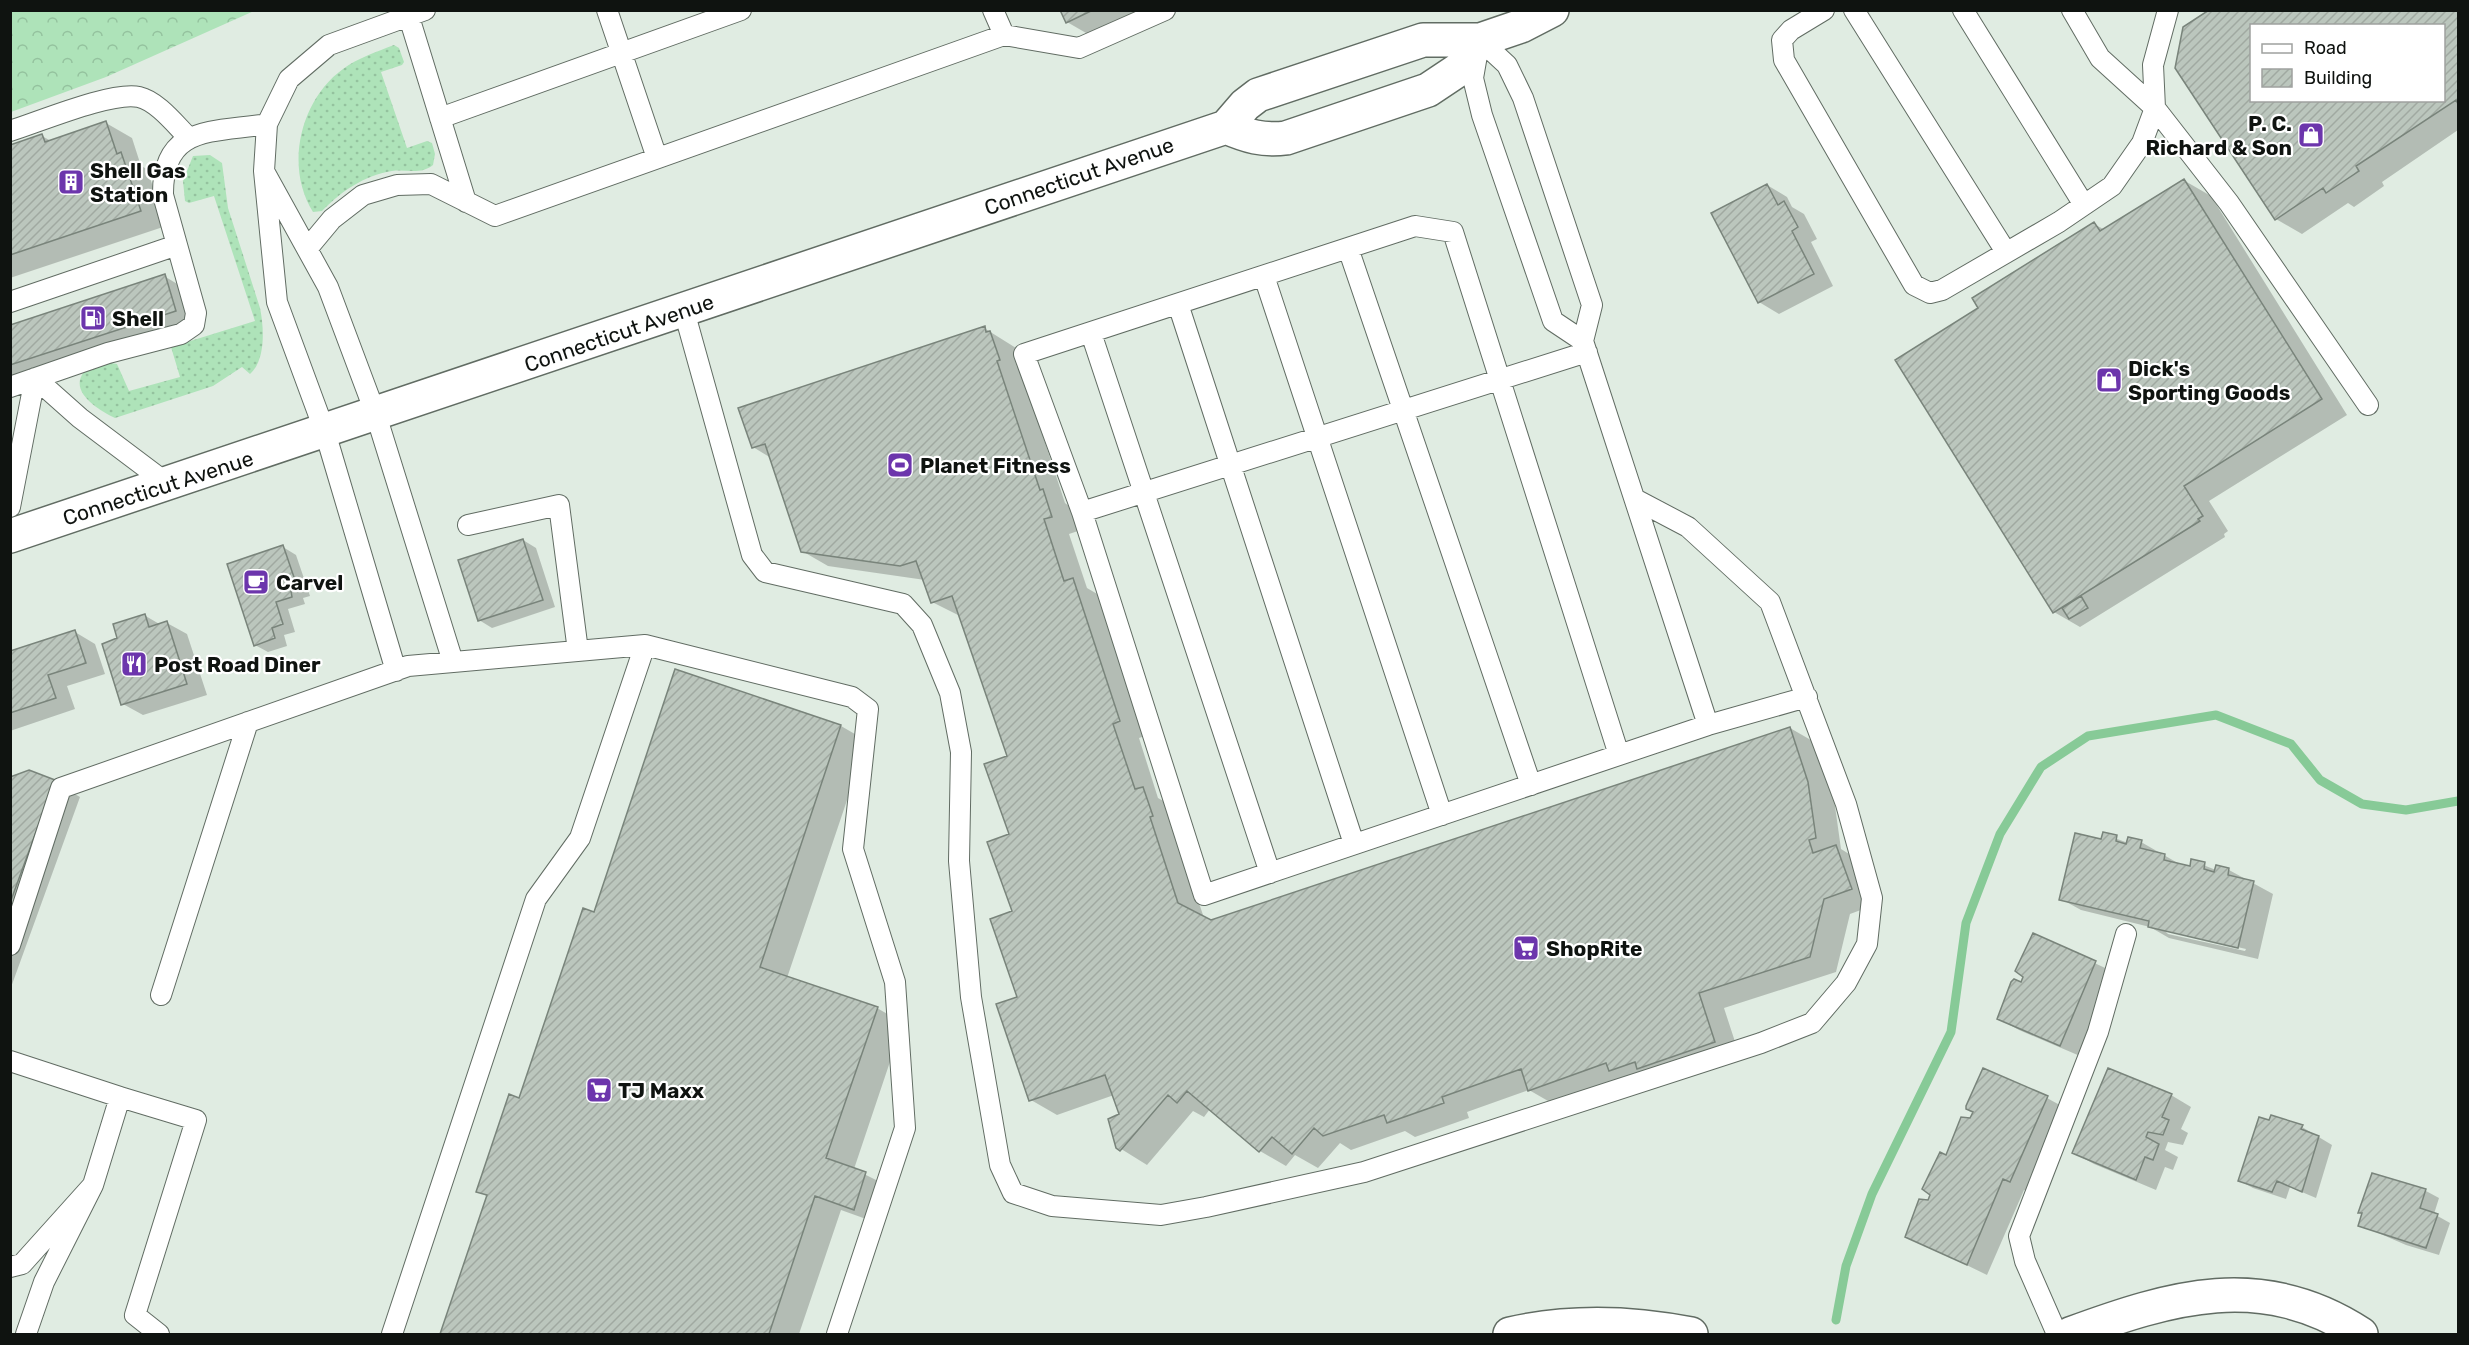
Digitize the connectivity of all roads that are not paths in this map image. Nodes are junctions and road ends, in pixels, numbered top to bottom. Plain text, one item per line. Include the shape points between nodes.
1 (606, 10) edge
2 (741, 10) edge
3 (993, 10) edge
4 (1165, 10) edge
5 (1552, 10) edge
6 (1824, 10) edge
7 (1854, 10) edge
8 (1963, 10) edge
9 (2072, 10) edge
10 (2169, 10) edge
11 (417, 14) edge
12 (1004, 35) junction
13 (1480, 40) junction
14 (621, 53) junction
15 (2155, 108) junction
16 (440, 118) junction
17 (267, 124) junction
18 (1226, 127) junction
19 (10, 131) edge
20 (189, 137) junction
21 (657, 158) junction
22 (264, 171) junction
23 (466, 202) junction
24 (2084, 205) junction
25 (177, 245) junction
26 (1348, 248) junction
27 (307, 249) junction
28 (2006, 252) junction
29 (1264, 276) junction
30 (10, 302) edge
31 (1178, 304) junction
32 (684, 311) junction
33 (1091, 333) junction
34 (1585, 346) junction
35 (35, 378) junction
36 (1500, 379) junction
37 (10, 387) edge
38 (2368, 405) dead end
39 (1404, 410) junction
40 (376, 415) junction
41 (325, 432) junction
42 (1317, 438) junction
43 (1231, 465) junction
44 (168, 485) junction
45 (1144, 492) junction
46 (1635, 499) junction
47 (10, 507) edge
48 (1082, 512) junction
49 (468, 525) dead end
50 (10, 537) edge
51 (645, 645) junction
52 (579, 651) junction
53 (453, 662) junction
54 (396, 670) junction
55 (1810, 706) junction
56 (248, 722) junction
57 (1708, 725) junction
58 (1619, 755) junction
59 (1531, 785) junction
60 (1442, 814) junction
61 (1354, 844) junction
62 (1270, 873) junction
63 (2126, 934) dead end
64 (10, 945) edge
65 (161, 995) dead end
66 (10, 1061) edge
67 (120, 1097) junction
68 (93, 1185) junction
69 (10, 1267) edge
70 (26, 1335) edge
71 (159, 1335) edge
72 (392, 1335) edge
73 (837, 1335) edge
74 (1510, 1335) edge
75 (1691, 1335) edge
76 (2056, 1335) edge
77 (2070, 1335) edge
78 (2361, 1335) edge

1 - 14 lane
2 - 14 lane
3 - 12 lane
4 - 12 lane via 1079,48
5 - 13 main road
6 - 28 lane via 1782,40 1784,60 1914,285 1930,293 1942,290
7 - 28 lane
8 - 24 lane
9 - 15 lane via 2100,58
10 - 15 lane via 2153,65
11 - 16 lane
11 - 17 lane via 329,45 289,79
12 - 21 lane
13 - 18 main road via 1423,40 1258,95
13 - 18 main road via 1461,68 1428,90 1286,138 1253,138
13 - 34 lane via 1507,65 1523,98 1592,304
13 - 34 lane via 1473,78 1482,115 1553,321
14 - 16 lane
14 - 21 lane
15 - 24 lane via 2142,143 2112,186
15 - 38 lane via 2229,202
16 - 23 lane
17 - 20 lane
17 - 22 lane
18 - 32 main road, Connecticut Avenue
19 - 20 lane via 118,96 140,97 155,105
20 - 25 lane via 170,153 162,174 162,195
21 - 23 lane via 495,216
22 - 27 lane
22 - 41 lane via 277,302
23 - 27 lane via 431,184 397,185 363,195 332,219
24 - 28 lane
25 - 30 lane
25 - 35 lane via 196,313 194,325 181,334
26 - 29 lane
26 - 36 lane via 1415,226 1453,232
26 - 39 lane
27 - 40 lane via 328,287
29 - 31 lane
29 - 42 lane
31 - 33 lane
31 - 43 lane
32 - 40 main road, Connecticut Avenue
32 - 55 lane via 752,555 765,572 903,604 922,625 950,693 961,752 959,861 971,997 1000,1165 1013,1193 1052,1206 1161,1215 1206,1207 1364,1172 1812,1023 1846,983 1867,944 1872,898 1846,804
33 - 45 lane
33 - 48 lane via 1024,354
34 - 36 lane
34 - 46 lane
35 - 37 lane
35 - 44 lane
35 - 47 lane
36 - 39 lane
36 - 58 lane
39 - 42 lane
39 - 59 lane
40 - 41 main road, Connecticut Avenue
40 - 53 lane
41 - 44 main road, Connecticut Avenue
41 - 54 lane
42 - 43 lane
42 - 60 lane
43 - 45 lane
43 - 61 lane
44 - 50 main road, Connecticut Avenue
45 - 48 lane
45 - 62 lane
46 - 55 lane via 1688,527 1770,602
46 - 57 lane
48 - 62 lane via 1204,895
49 - 52 lane via 560,505
51 - 52 lane
51 - 72 lane via 580,838 536,899
51 - 73 lane via 852,697 868,709 853,849 895,982 905,1128
52 - 53 lane
53 - 54 lane
54 - 56 lane
55 - 57 lane
56 - 64 lane via 61,788
56 - 65 lane
57 - 58 lane
58 - 59 lane
59 - 60 lane
60 - 61 lane
61 - 62 lane
63 - 76 lane via 2098,1032 2019,1236 2025,1261
66 - 67 lane
67 - 68 lane
67 - 71 lane via 196,1120 135,1315
68 - 69 lane via 22,1264
68 - 70 lane via 44,1282
74 - 75 main road via 1533,1329 1614,1322
77 - 78 main road via 2170,1301 2258,1296 2327,1316

